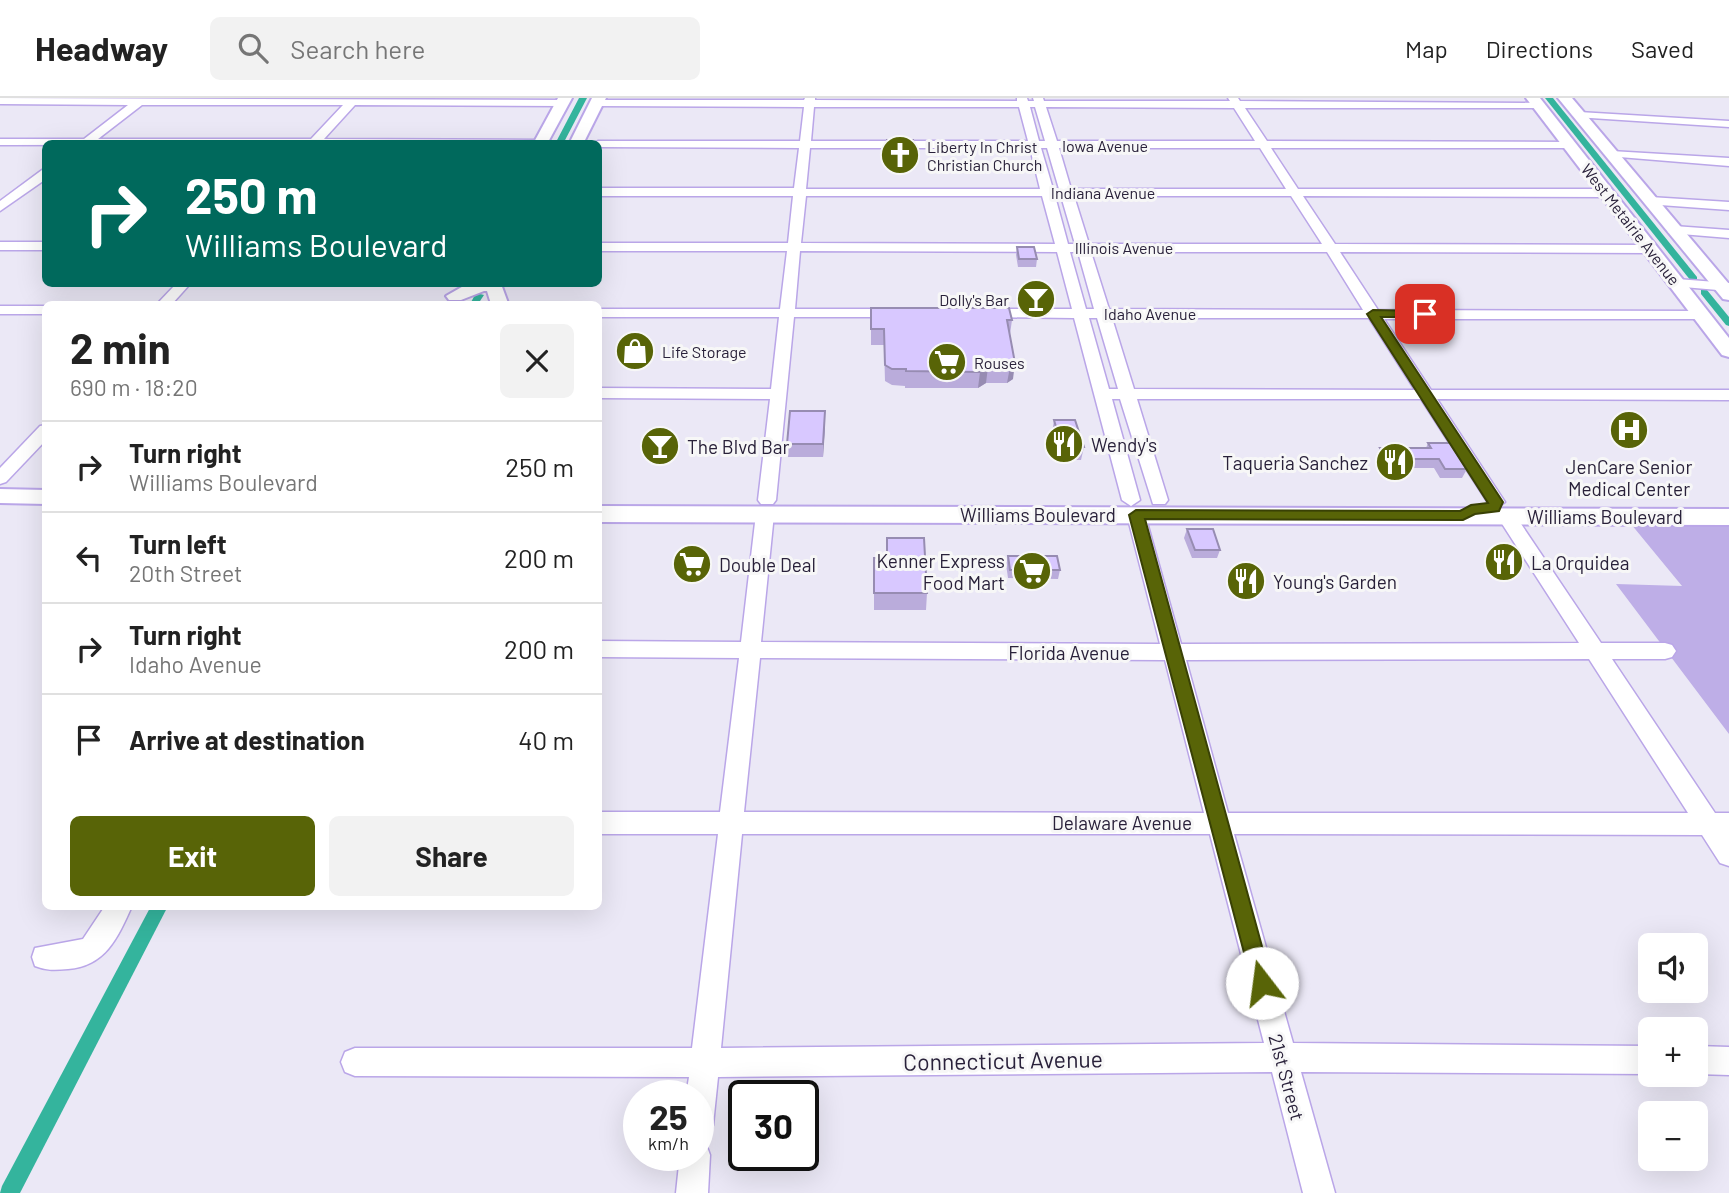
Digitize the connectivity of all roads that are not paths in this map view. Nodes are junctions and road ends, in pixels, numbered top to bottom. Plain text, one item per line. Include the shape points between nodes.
1 (1565, 98) edge
2 (141, 100) edge
3 (354, 100) edge
4 (564, 100) edge
5 (598, 100) edge
6 (809, 100) edge
7 (0, 101) edge
8 (1030, 101) edge
9 (1234, 101) edge
10 (1536, 101) edge
11 (1579, 115) junction
12 (1729, 124) edge
13 (89, 140) edge
14 (317, 140) edge
15 (542, 140) edge
16 (578, 140) edge
17 (0, 142) edge
18 (42, 142) edge
19 (805, 143) junction
20 (602, 144) edge
21 (1052, 144) junction
22 (1034, 145) junction
23 (1263, 145) junction
24 (1570, 145) junction
25 (1611, 154) junction
26 (1729, 162) edge
27 (42, 176) edge
28 (0, 190) edge
29 (22, 190) junction
30 (602, 192) edge
31 (800, 192) junction
32 (1047, 192) junction
33 (1067, 192) junction
34 (1294, 192) junction
35 (1607, 193) junction
36 (1650, 201) junction
37 (1729, 206) edge
38 (0, 207) edge
39 (1674, 230) junction
40 (1729, 234) edge
41 (0, 246) edge
42 (42, 246) edge
43 (602, 247) edge
44 (794, 247) junction
45 (1062, 247) junction
46 (1084, 247) junction
47 (1331, 248) junction
48 (1650, 249) junction
49 (1677, 283) junction
50 (180, 287) edge
51 (476, 287) edge
52 (1727, 290) edge
53 (456, 295) edge
54 (167, 301) edge
55 (0, 310) edge
56 (42, 310) edge
57 (1079, 312) junction
58 (602, 313) edge
59 (787, 313) junction
60 (911, 313) edge
61 (967, 313) edge
62 (1103, 313) junction
63 (1373, 314) junction
64 (1702, 316) junction
65 (1729, 351) edge
66 (602, 393) edge
67 (1424, 393) junction
68 (778, 394) junction
69 (1101, 394) junction
70 (1127, 394) junction
71 (1729, 395) edge
72 (42, 434) edge
73 (0, 478) edge
74 (0, 496) edge
75 (602, 499) edge
76 (1159, 500) junction
77 (42, 501) edge
78 (42, 501) edge
79 (42, 501) edge
80 (1729, 503) edge
81 (0, 505) edge
82 (766, 507) junction
83 (1134, 508) junction
84 (1501, 509) junction
85 (0, 511) edge
86 (602, 514) edge
87 (1092, 514) junction
88 (1729, 517) edge
89 (602, 649) edge
90 (750, 651) junction
91 (1595, 651) junction
92 (1665, 651) dead end
93 (1171, 652) junction
94 (1218, 822) junction
95 (602, 823) edge
96 (1719, 824) edge
97 (731, 825) junction
98 (1729, 855) edge
99 (117, 910) edge
100 (45, 957) dead end
101 (1282, 1057) junction
102 (1638, 1060) edge
103 (1708, 1060) edge
104 (1729, 1061) edge
105 (355, 1062) dead end
106 (704, 1063) junction
107 (702, 1080) edge
108 (694, 1171) edge
109 (692, 1193) edge
110 (1319, 1193) edge

1 - 11 main road, West Metairie Avenue
2 - 3 street
2 - 7 street
2 - 13 street
3 - 4 street
3 - 14 street
4 - 15 main road
5 - 6 street
5 - 16 main road
6 - 8 street
6 - 19 street
8 - 9 street
8 - 21 street
8 - 22 street, 21st Street
9 - 10 street
9 - 23 street
10 - 24 main road, West Metairie Avenue
11 - 12 street
11 - 25 main road, West Metairie Avenue
17 - 18 street
19 - 20 street, Iowa Avenue
19 - 22 street, Iowa Avenue
19 - 31 street
21 - 22 street, Iowa Avenue
21 - 23 street, Iowa Avenue
21 - 33 street
22 - 32 street, 21st Street
23 - 24 street, Iowa Avenue
23 - 34 street
24 - 35 main road, West Metairie Avenue
25 - 26 street
25 - 36 main road, West Metairie Avenue
27 - 29 street
28 - 29 street
29 - 38 street
30 - 31 street, Indiana Avenue
31 - 32 street, Indiana Avenue
31 - 44 street
32 - 33 street, Indiana Avenue
32 - 45 street, 21st Street
33 - 34 street, Indiana Avenue
33 - 46 street
34 - 35 street, Indiana Avenue
34 - 47 street
35 - 48 main road, West Metairie Avenue
36 - 37 street
36 - 39 main road, West Metairie Avenue
39 - 40 street
39 - 52 main road, West Metairie Avenue
41 - 42 street
43 - 44 street, Illinois Avenue
44 - 45 street, Illinois Avenue
44 - 59 street
45 - 46 street, Illinois Avenue
45 - 57 street, 21st Street
46 - 47 street, Illinois Avenue
46 - 62 street
47 - 48 street, Illinois Avenue
47 - 63 street
48 - 49 main road, West Metairie Avenue
49 - 52 street
49 - 64 main road, West Metairie Avenue
50 - 54 street
51 - 53 main road
55 - 56 street
57 - 61 street, Idaho Avenue
57 - 62 street, Idaho Avenue
57 - 69 street, 21st Street
58 - 59 street
59 - 60 street
59 - 68 street
62 - 63 street, Idaho Avenue
62 - 70 street
63 - 64 street, Idaho Avenue
63 - 67 street
64 - 65 main road, West Metairie Avenue
66 - 68 street
67 - 70 street
67 - 71 street
67 - 84 street
68 - 82 street
69 - 70 street
69 - 83 street, 21st Street
70 - 76 street
72 - 73 street
74 - 77 main road
75 - 82 main road, Williams Boulevard
76 - 83 main road, Williams Boulevard
76 - 84 main road, Williams Boulevard
76 - 87 main road via 1155,507
78 - 81 main road
79 - 85 main road
80 - 84 main road, Williams Boulevard via 1557,502 1547,508
82 - 83 main road, Williams Boulevard via 805,500
82 - 86 main road, Williams Boulevard
82 - 87 main road, Williams Boulevard
82 - 90 street
83 - 84 main road, Williams Boulevard via 1463,515
83 - 87 main road, Williams Boulevard
83 - 93 street, 21st Street
84 - 88 main road, Williams Boulevard
84 - 91 street
89 - 90 street, Florida Avenue
90 - 93 street, Florida Avenue
90 - 97 street
91 - 92 street, Florida Avenue
91 - 93 street, Florida Avenue
91 - 96 street
93 - 94 street, 21st Street
94 - 96 street, Delaware Avenue
94 - 97 street, Delaware Avenue
94 - 101 street, 21st Street
95 - 97 street, Delaware Avenue
96 - 98 street
97 - 106 street
99 - 100 street via 102,941 90,953
101 - 102 street, Connecticut Avenue
101 - 106 street, Connecticut Avenue
101 - 110 street, 21st Street
103 - 104 street
105 - 106 street, Connecticut Avenue
106 - 107 street
108 - 109 street

